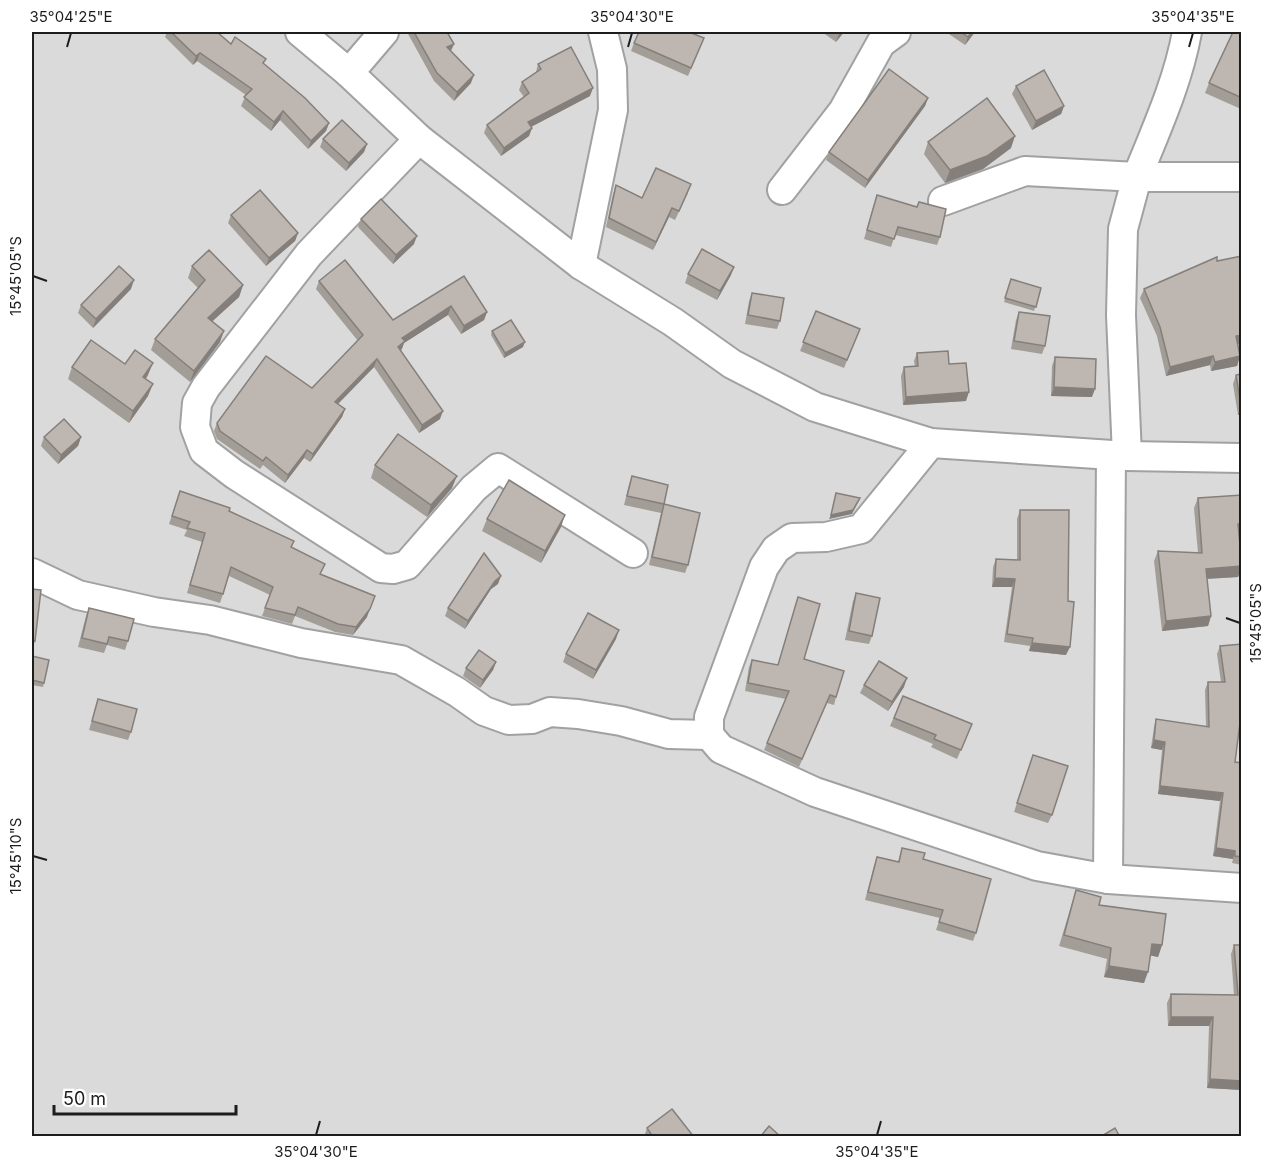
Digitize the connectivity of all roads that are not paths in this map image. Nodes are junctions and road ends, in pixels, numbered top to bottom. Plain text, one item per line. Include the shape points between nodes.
1 (300, 32) edge
2 (384, 32) edge
3 (603, 32) edge
4 (896, 32) edge
5 (1187, 32) edge
6 (349, 73) junction
7 (419, 139) junction
8 (1137, 177) junction
9 (1242, 177) edge
10 (782, 190) dead end
11 (943, 201) dead end
12 (581, 265) junction
13 (931, 443) junction
14 (1119, 456) junction
15 (1242, 458) edge
16 (633, 553) dead end
17 (32, 573) edge
18 (709, 735) junction
19 (1108, 879) junction
20 (1242, 888) edge

1 - 6 street
2 - 6 street
3 - 12 street via 612,69 613,110
4 - 10 street via 881,43 843,111
5 - 8 street via 1167,102
6 - 7 street
7 - 12 street
7 - 16 street via 309,254 206,387 197,403 195,428 204,451 381,568 407,566 474,488 498,468
8 - 9 street
8 - 11 street via 1025,171
8 - 14 street via 1123,229
12 - 13 street via 732,364 804,401
13 - 14 street
13 - 18 street via 861,529 826,537 792,538 776,549 765,567 709,717
14 - 15 street
14 - 19 street
17 - 18 street via 78,595 400,660 484,711 509,720 532,719 550,712 578,714 669,734
18 - 19 street via 721,749 815,792 1037,866
19 - 20 street

